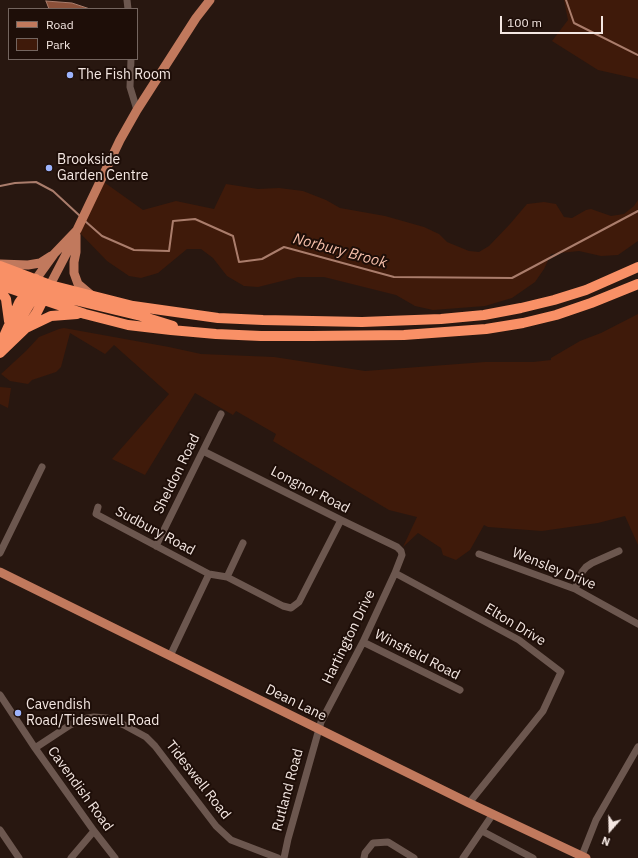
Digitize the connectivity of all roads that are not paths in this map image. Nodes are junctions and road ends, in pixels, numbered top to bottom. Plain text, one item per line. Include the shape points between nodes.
1 (210, 0) edge
2 (131, 60) edge
3 (137, 110) junction
4 (77, 230) junction
5 (54, 254) junction
6 (0, 265) edge
7 (638, 267) edge
8 (0, 275) edge
9 (638, 284) edge
10 (0, 285) edge
11 (0, 290) edge
12 (38, 290) junction
13 (91, 296) junction
14 (85, 314) junction
15 (10, 323) junction
16 (27, 327) junction
17 (192, 332) junction
18 (1, 350) edge
19 (221, 414) dead end
20 (203, 451) junction
21 (42, 467) dead end
22 (98, 507) dead end
23 (341, 520) junction
24 (243, 543) dead end
25 (156, 546) junction
26 (619, 551) dead end
27 (0, 553) edge
28 (479, 554) dead end
29 (402, 555) joint
30 (0, 572) edge
31 (394, 573) junction
32 (209, 574) junction
33 (227, 577) junction
34 (574, 589) junction
35 (638, 624) edge
36 (363, 642) junction
37 (170, 656) junction
38 (460, 690) dead end
39 (0, 695) edge
40 (318, 729) junction
41 (638, 747) edge
42 (34, 748) junction
43 (469, 803) junction
44 (493, 814) junction
45 (0, 830) edge
46 (94, 831) junction
47 (482, 831) junction
48 (583, 857) edge
49 (19, 858) edge
50 (71, 858) edge
51 (115, 858) edge
52 (278, 858) edge
53 (284, 858) edge
54 (364, 858) edge
55 (414, 858) edge
56 (463, 858) edge
57 (532, 858) edge

1 - 3 main road
2 - 3 street via 130,87
3 - 4 main road
4 - 5 main road
4 - 12 main road
4 - 13 main road via 74,273 78,284
5 - 6 main road via 40,263
5 - 12 main road
6 - 12 highway
7 - 13 highway via 586,290 520,308 484,315 402,321 271,321 218,318 133,306
8 - 12 highway
9 - 17 highway via 556,315 486,329 419,334 312,336
10 - 12 highway
11 - 15 highway via 6,299
12 - 13 highway
12 - 14 highway
12 - 15 highway
12 - 16 highway
12 - 17 highway via 141,316
12 - 18 highway
14 - 16 highway via 47,317
14 - 17 highway via 128,324
15 - 18 highway
16 - 18 highway
19 - 20 street, Sheldon Road
20 - 23 street, Longnor Road
20 - 25 street, Sheldon Road
21 - 27 street
22 - 25 street, Sudbury Road via 96,514
23 - 29 street, Longnor Road via 397,547
23 - 33 street, Sudbury Road via 299,602 291,608
24 - 33 street
25 - 32 street, Sudbury Road
26 - 34 street via 586,567
28 - 34 street, Wensley Drive
29 - 31 street, Hartington Drive
30 - 37 main road, Dean Lane
31 - 36 street, Hartington Drive
31 - 43 street, Elton Drive via 519,640 561,672 543,711
32 - 33 street, Sudbury Road
32 - 37 street
34 - 35 street, Wensley Drive
36 - 38 street, Winsfield Road
36 - 40 street, Hartington Drive
37 - 40 main road, Dean Lane
39 - 42 street, Cavendish Road
40 - 43 main road, Dean Lane
40 - 53 street, Rutland Road
41 - 48 street via 596,820
42 - 46 street, Cavendish Road
42 - 52 street, Tideswell Road via 75,722 87,718 107,718 124,725 146,737 155,746 216,826 231,840
43 - 44 main road, Dean Lane
44 - 47 street
44 - 48 main road, Dean Lane
45 - 49 street
46 - 50 street
46 - 51 street, Cavendish Road
47 - 56 street
47 - 57 street
54 - 55 street via 373,843 388,842

